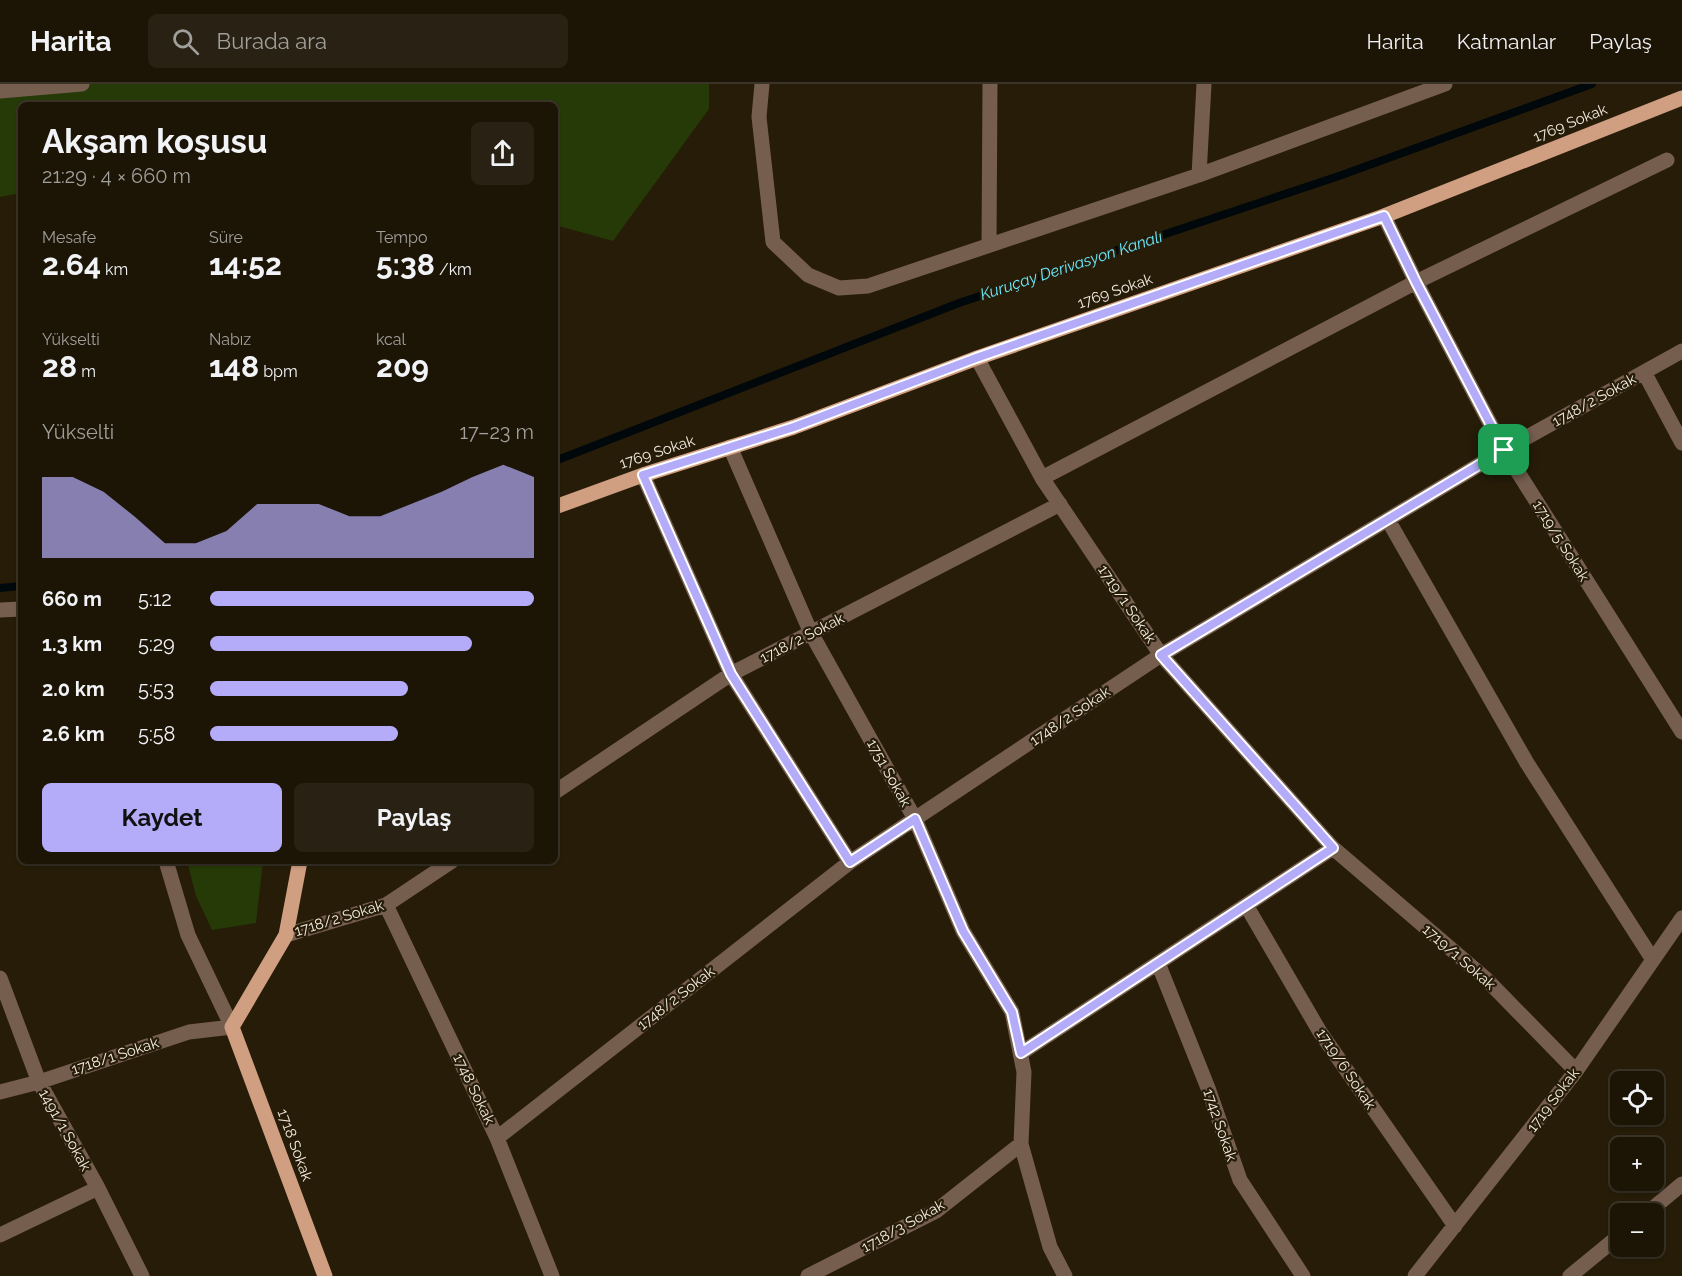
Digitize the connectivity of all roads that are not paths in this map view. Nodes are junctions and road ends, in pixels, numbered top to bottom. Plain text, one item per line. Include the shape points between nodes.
1 (82, 84) edge
2 (762, 84) edge
3 (990, 84) edge
4 (1204, 84) edge
5 (1444, 84) edge
6 (0, 91) edge
7 (1682, 98) edge
8 (1667, 160) dead end
9 (1199, 175) junction
10 (1384, 216) junction
11 (989, 245) junction
12 (1416, 282) junction
13 (1682, 351) edge
14 (976, 358) junction
15 (1644, 372) junction
16 (1682, 443) edge
17 (730, 447) junction
18 (1504, 450) junction
19 (643, 475) junction
20 (1042, 478) junction
21 (1060, 504) junction
22 (558, 506) edge
23 (1388, 520) junction
24 (18, 609) edge
25 (0, 610) edge
26 (811, 633) junction
27 (1161, 655) junction
28 (731, 674) junction
29 (1682, 732) edge
30 (558, 790) edge
31 (915, 819) junction
32 (1333, 848) junction
33 (850, 862) junction
34 (167, 864) edge
35 (299, 864) edge
36 (448, 864) edge
37 (386, 905) junction
38 (1246, 905) junction
39 (1682, 918) edge
40 (286, 935) junction
41 (1653, 960) junction
42 (1158, 963) junction
43 (0, 978) edge
44 (232, 1027) junction
45 (1021, 1053) junction
46 (1576, 1071) junction
47 (39, 1082) junction
48 (0, 1092) edge
49 (497, 1138) junction
50 (1021, 1144) junction
51 (1682, 1184) edge
52 (98, 1188) junction
53 (1659, 1203) edge
54 (1455, 1226) junction
55 (0, 1235) edge
56 (1610, 1243) edge
57 (1422, 1273) edge
58 (142, 1276) edge
59 (325, 1276) edge
60 (552, 1276) edge
61 (808, 1276) edge
62 (1065, 1276) edge
63 (1303, 1276) edge
64 (1570, 1276) edge

1 - 6 street
2 - 11 street via 759,117 773,242 808,275 839,288 868,286
3 - 11 street
4 - 9 street
5 - 9 street
7 - 10 main road, 1769 Sokak
8 - 12 street
9 - 11 street
10 - 12 street, 1719/5 Sokak
10 - 14 main road, 1769 Sokak
12 - 18 street, 1719/5 Sokak
12 - 20 street
13 - 15 street, 1748/2 Sokak
14 - 17 main road, 1769 Sokak
14 - 20 street, 1719/1 Sokak
15 - 16 street
15 - 18 street, 1748/2 Sokak
17 - 19 main road, 1769 Sokak
17 - 26 street, 1751 Sokak
18 - 23 street, 1748/2 Sokak
18 - 29 street, 1719/5 Sokak
19 - 22 main road, 1769 Sokak
19 - 28 street
20 - 21 street, 1719/1 Sokak
21 - 26 street, 1718/2 Sokak
21 - 27 street, 1719/1 Sokak
23 - 27 street, 1748/2 Sokak
23 - 41 street via 1527,763
24 - 25 street
26 - 28 street, 1718/2 Sokak
26 - 31 street, 1751 Sokak
27 - 31 street, 1748/2 Sokak
27 - 32 street, 1719/1 Sokak
28 - 30 street, 1718/2 Sokak
28 - 33 street
31 - 33 street, 1748/2 Sokak
31 - 45 street, 1751 Sokak via 963,931 1012,1012
32 - 38 street
32 - 46 street, 1719/1 Sokak via 1486,979
33 - 49 street, 1748/2 Sokak
34 - 44 street, 1718 Sokak via 188,935
35 - 40 main road
36 - 37 street, 1718/2 Sokak
37 - 40 street, 1718/2 Sokak
37 - 49 street, 1748 Sokak
38 - 42 street
38 - 54 street, 1719/6 Sokak via 1320,1032
39 - 41 street, 1719 Sokak
40 - 44 main road
41 - 46 street, 1719 Sokak
42 - 45 street
42 - 63 street, 1742 Sokak via 1240,1180
43 - 47 street, 1491/1 Sokak
44 - 47 street, 1718/1 Sokak via 189,1032
44 - 59 main road, 1718 Sokak
45 - 50 street, 1751 Sokak
46 - 54 street, 1719 Sokak
47 - 48 street, 1718/1 Sokak
47 - 52 street, 1491/1 Sokak
49 - 60 street, 1748 Sokak
50 - 61 street, 1718/3 Sokak via 936,1211
50 - 62 street, 1751 Sokak via 1050,1247
51 - 53 street
52 - 55 street
52 - 58 street, 1491/1 Sokak
54 - 57 street, 1719 Sokak
56 - 64 street

